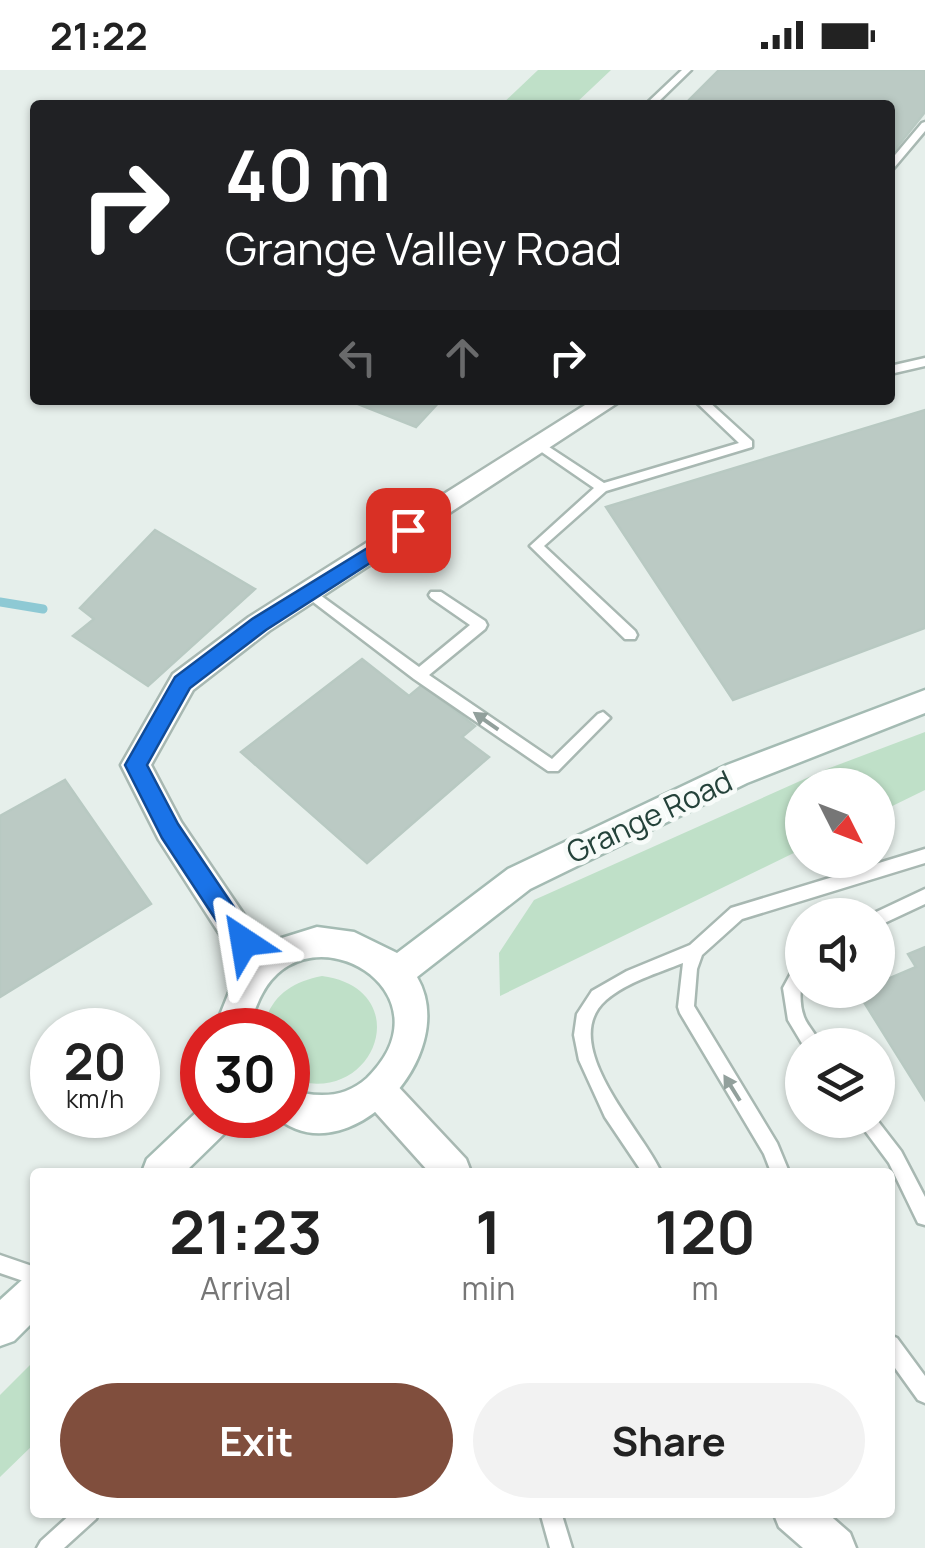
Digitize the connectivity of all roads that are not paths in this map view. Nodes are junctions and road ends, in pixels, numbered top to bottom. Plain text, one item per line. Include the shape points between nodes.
1 (688, 70) edge
2 (655, 100) edge
3 (925, 125) edge
4 (895, 161) edge
5 (925, 362) edge
6 (895, 369) edge
7 (602, 405) edge
8 (705, 405) edge
9 (539, 446) junction
10 (602, 488) junction
11 (309, 592) junction
12 (436, 595) dead end
13 (630, 635) dead end
14 (419, 675) junction
15 (925, 702) edge
16 (604, 718) dead end
17 (921, 863) edge
18 (925, 896) edge
19 (895, 911) edge
20 (696, 950) junction
21 (260, 967) junction
22 (397, 973) junction
23 (236, 1008) edge
24 (380, 1092) junction
25 (310, 1114) edge
26 (195, 1138) edge
27 (880, 1138) edge
28 (164, 1168) edge
29 (449, 1168) edge
30 (649, 1168) edge
31 (778, 1168) edge
32 (925, 1216) edge
33 (0, 1264) edge
34 (30, 1274) edge
35 (30, 1298) edge
36 (0, 1327) edge
37 (895, 1352) edge
38 (925, 1393) edge
39 (81, 1518) edge
40 (552, 1518) edge
41 (801, 1518) edge
42 (48, 1548) edge
43 (561, 1548) edge
44 (835, 1548) edge

1 - 2 lane
3 - 4 lane
5 - 6 lane
7 - 9 street
8 - 10 lane via 748,444
9 - 10 lane
9 - 11 street
10 - 13 lane via 536,546
11 - 14 lane
11 - 21 street via 183,682 136,765 170,831
12 - 14 lane via 480,625
16 -> 14 lane via 552,767
15 - 22 street, Grange Road via 737,774 518,878
17 - 20 lane via 737,913
18 - 19 lane
20 - 30 lane via 595,998 583,1020 588,1071
31 -> 20 lane via 686,1007
21 - 22 street via 300,944 338,941 372,952
21 - 23 street
22 - 24 street via 412,1009 410,1047
24 - 25 street via 346,1110
24 - 29 street
26 - 28 street
27 - 32 lane
33 - 34 lane
35 - 36 street
37 - 38 lane
39 - 42 lane
40 - 43 lane
41 - 44 street

